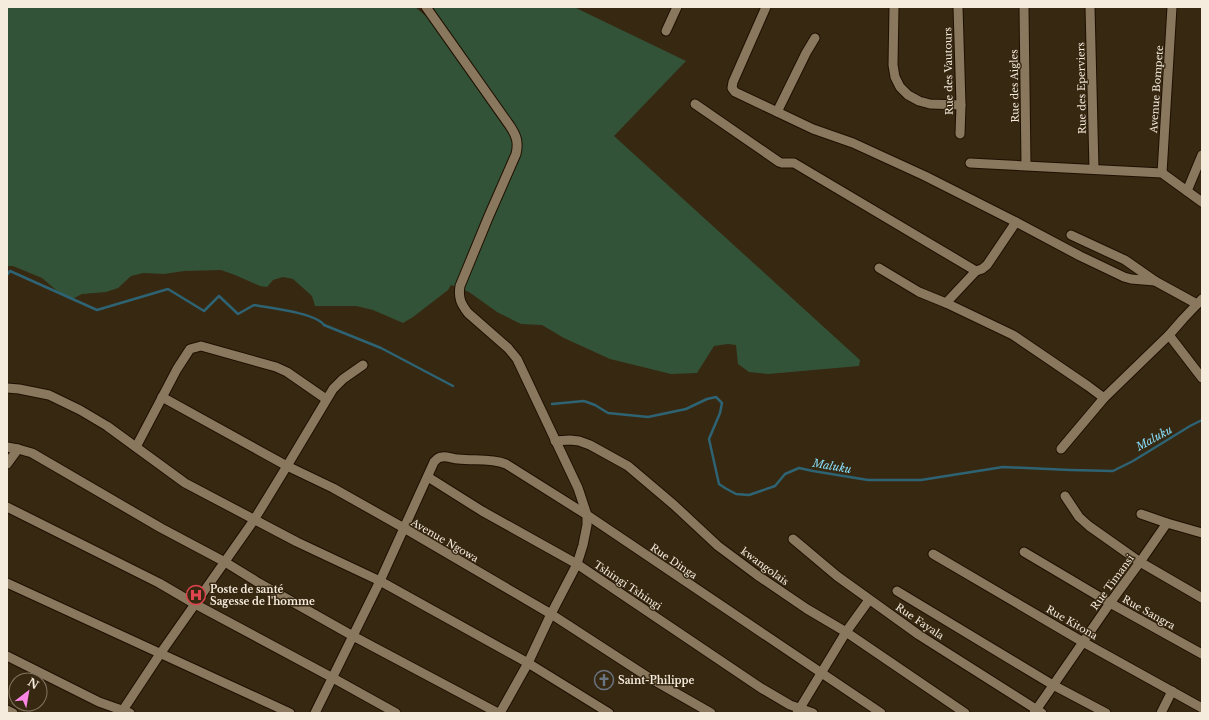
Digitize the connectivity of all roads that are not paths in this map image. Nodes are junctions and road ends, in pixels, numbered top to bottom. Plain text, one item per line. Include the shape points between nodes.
1 (427, 7) edge
2 (677, 7) edge
3 (766, 7) edge
4 (894, 7) edge
5 (958, 7) edge
6 (1024, 7) edge
7 (1090, 7) edge
8 (1172, 7) edge
9 (666, 31) dead end
10 (816, 38) dead end
11 (695, 104) dead end
12 (961, 105) junction
13 (777, 112) junction
14 (960, 134) dead end
15 (1202, 155) edge
16 (970, 163) dead end
17 (1026, 165) junction
18 (1094, 169) junction
19 (1162, 173) junction
20 (1187, 191) junction
21 (1202, 202) edge
22 (1016, 222) junction
23 (1071, 235) dead end
24 (879, 268) dead end
25 (976, 271) junction
26 (1155, 281) junction
27 (1199, 302) edge
28 (946, 303) junction
29 (1169, 335) junction
30 (363, 365) dead end
31 (1202, 378) edge
32 (7, 388) edge
33 (162, 397) junction
34 (1104, 398) junction
35 (326, 399) junction
36 (555, 441) junction
37 (7, 447) edge
38 (136, 447) junction
39 (18, 449) junction
40 (1060, 449) dead end
41 (7, 464) edge
42 (287, 466) junction
43 (428, 477) junction
44 (1065, 496) dead end
45 (7, 507) edge
46 (1141, 514) dead end
47 (587, 515) junction
48 (254, 520) junction
49 (1167, 523) junction
50 (404, 528) junction
51 (1202, 533) edge
52 (793, 539) dead end
53 (1024, 552) dead end
54 (933, 554) dead end
55 (225, 562) junction
56 (1140, 562) junction
57 (577, 564) junction
58 (380, 581) junction
59 (7, 583) edge
60 (897, 591) dead end
61 (1202, 598) edge
62 (870, 600) junction
63 (195, 604) junction
64 (1110, 604) junction
65 (551, 614) junction
66 (846, 632) junction
67 (353, 636) junction
68 (1083, 642) junction
69 (160, 654) junction
70 (1202, 654) edge
71 (7, 656) edge
72 (528, 663) junction
73 (821, 674) junction
74 (333, 678) junction
75 (1053, 685) junction
76 (1172, 691) junction
77 (1202, 708) edge
78 (7, 710) edge
79 (799, 711) edge
80 (125, 712) edge
81 (1038, 712) edge
82 (13, 713) edge
83 (290, 713) edge
84 (315, 713) edge
85 (396, 713) edge
86 (499, 713) edge
87 (609, 713) edge
88 (711, 713) edge
89 (813, 713) edge
90 (881, 713) edge
91 (965, 713) edge
92 (1106, 713) edge
93 (1161, 713) edge

1 - 36 street via 518,140 516,154 460,286 461,303 468,313 513,353
2 - 9 street
3 - 13 street via 732,88 735,92
4 - 12 street via 893,65 900,87 919,101
5 - 12 street, Rue des Vautours
6 - 17 street, Rue des Aigles
7 - 18 street, Rue des Eperviers
8 - 19 street, Avenue Bompete
10 - 13 street
11 - 25 street via 782,164 794,162
12 - 14 street, Rue des Vautours
13 - 22 street via 930,178
15 - 20 street
16 - 17 street
17 - 18 street
18 - 19 street
19 - 20 street
20 - 21 street
22 - 25 street via 987,265
22 - 26 street via 1124,277
23 - 26 street via 1126,260
24 - 28 street via 919,292
25 - 28 street
26 - 27 street
27 - 29 street
28 - 34 street via 1022,340
29 - 31 street
29 - 34 street
30 - 35 street via 342,379
32 - 38 street via 49,395 107,426
33 - 35 street via 190,349 201,346 276,367
33 - 38 street
33 - 42 street, Avenue Ngowa
34 - 40 street
35 - 42 street
36 - 47 street via 578,488
36 - 66 street, kwangolais via 585,443 628,466 757,575
37 - 39 street
38 - 48 street via 185,483
39 - 41 street
39 - 55 street via 32,453
42 - 48 street
42 - 50 street, Avenue Ngowa via 333,488
43 - 47 street, Rue Dinga via 438,458 500,462
43 - 50 street
43 - 57 street, Tshingi Tshingi via 482,511
44 - 56 street via 1088,526
45 - 63 street
46 - 49 street
47 - 57 street via 585,537
47 - 73 street, Rue Dinga
48 - 55 street
48 - 58 street
49 - 51 street
49 - 56 street, Rue Timansi
50 - 58 street
50 - 65 street, Avenue Ngowa
52 - 62 street, Rue Fayala via 832,573
53 - 64 street, Rue Sangra
54 - 68 street, Rue Kitona
55 - 63 street
55 - 67 street
56 - 61 street
56 - 64 street, Rue Timansi
57 - 65 street
57 - 79 street, Tshingi Tshingi
58 - 67 street
58 - 72 street
59 - 69 street
60 - 75 street
62 - 66 street
62 - 81 street, Rue Fayala
63 - 69 street
63 - 74 street
64 - 68 street, Rue Timansi
64 - 70 street, Rue Sangra
65 - 72 street
65 - 88 street, Avenue Ngowa via 648,677
66 - 73 street
66 - 91 street, kwangolais
67 - 74 street
67 - 86 street
68 - 75 street, Rue Timansi
68 - 76 street, Rue Kitona
69 - 80 street
69 - 83 street
71 - 80 street via 99,702
72 - 86 street
72 - 87 street
73 - 79 street
73 - 90 street, Rue Dinga
74 - 84 street
74 - 85 street
75 - 81 street, Rue Timansi
75 - 92 street
76 - 77 street, Rue Kitona
76 - 93 street
78 - 82 street
79 - 89 street, Tshingi Tshingi

